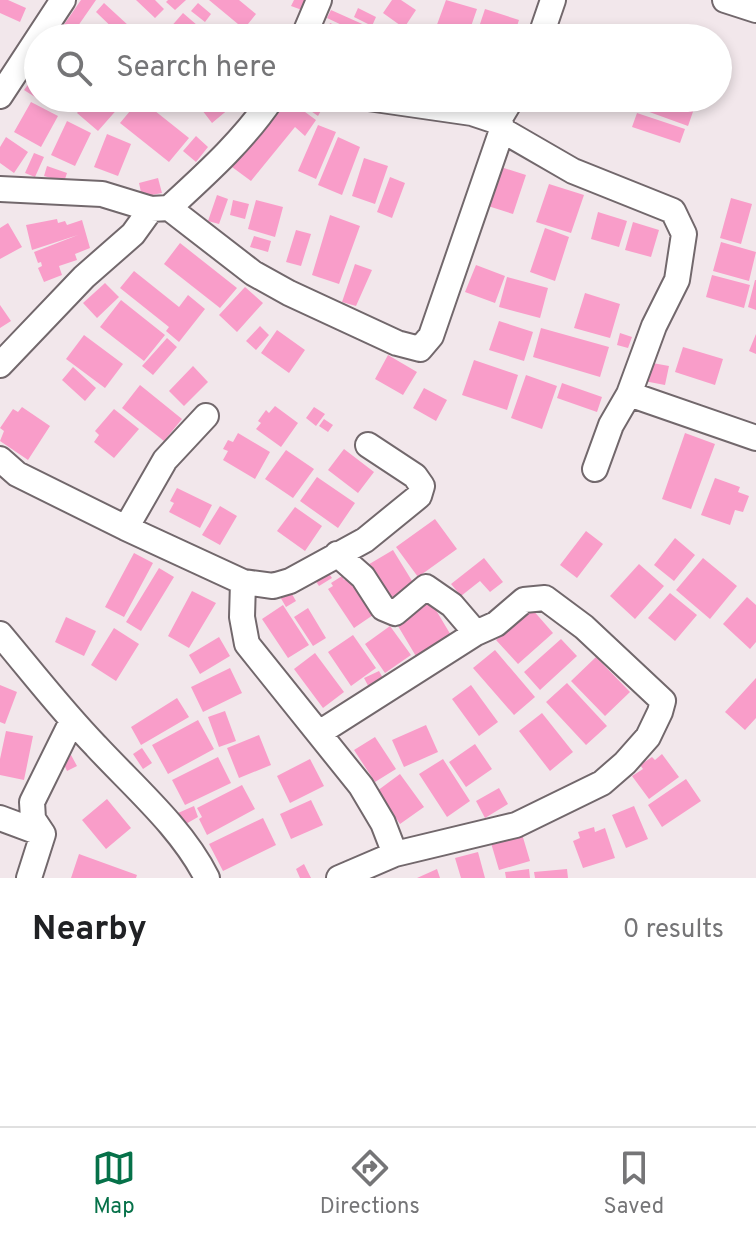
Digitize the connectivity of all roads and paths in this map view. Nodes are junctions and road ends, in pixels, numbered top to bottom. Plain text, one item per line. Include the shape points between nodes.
1 (63, 0) edge
2 (319, 0) edge
3 (553, 0) edge
4 (725, 0) edge
5 (756, 10) edge
6 (47, 24) edge
7 (309, 24) edge
8 (545, 24) edge
9 (24, 59) edge
10 (0, 96) edge
11 (262, 112) edge
12 (465, 112) edge
13 (504, 115) edge
14 (0, 189) edge
15 (160, 208) junction
16 (0, 365) edge
17 (629, 394) junction
18 (206, 416) dead end
19 (756, 438) edge
20 (368, 445) dead end
21 (0, 459) edge
22 (595, 469) dead end
23 (126, 528) junction
24 (337, 554) junction
25 (243, 582) junction
26 (476, 633) junction
27 (0, 634) edge
28 (72, 721) junction
29 (319, 733) junction
30 (0, 818) edge
31 (43, 834) junction
32 (395, 854) junction
33 (29, 878) edge
34 (207, 878) edge
35 (339, 878) edge

1 - 6 street
2 - 7 street
3 - 8 street
4 - 5 street
9 - 10 street
11 - 15 street via 222,159
12 - 13 street via 493,120
13 - 15 street via 431,336 420,349 397,343 253,273
13 - 17 street via 573,171 673,211 684,234 677,280
14 - 15 street via 102,194
15 - 16 street
17 - 19 street
17 - 22 street
18 - 23 street via 165,460
20 - 24 street via 422,486 419,496 365,540
21 - 23 street via 17,474
23 - 25 street
24 - 25 street via 290,581 273,586
24 - 26 street via 363,577 383,608 395,613 426,587 452,605
25 - 29 street via 247,644
26 - 29 street
26 - 32 street via 524,600 545,598 663,701 660,712 648,737 602,783 516,825
27 - 28 street
28 - 31 street via 32,802 33,819
28 - 34 street via 162,817
29 - 32 street via 361,786
30 - 31 street
31 - 33 street
32 - 35 street

